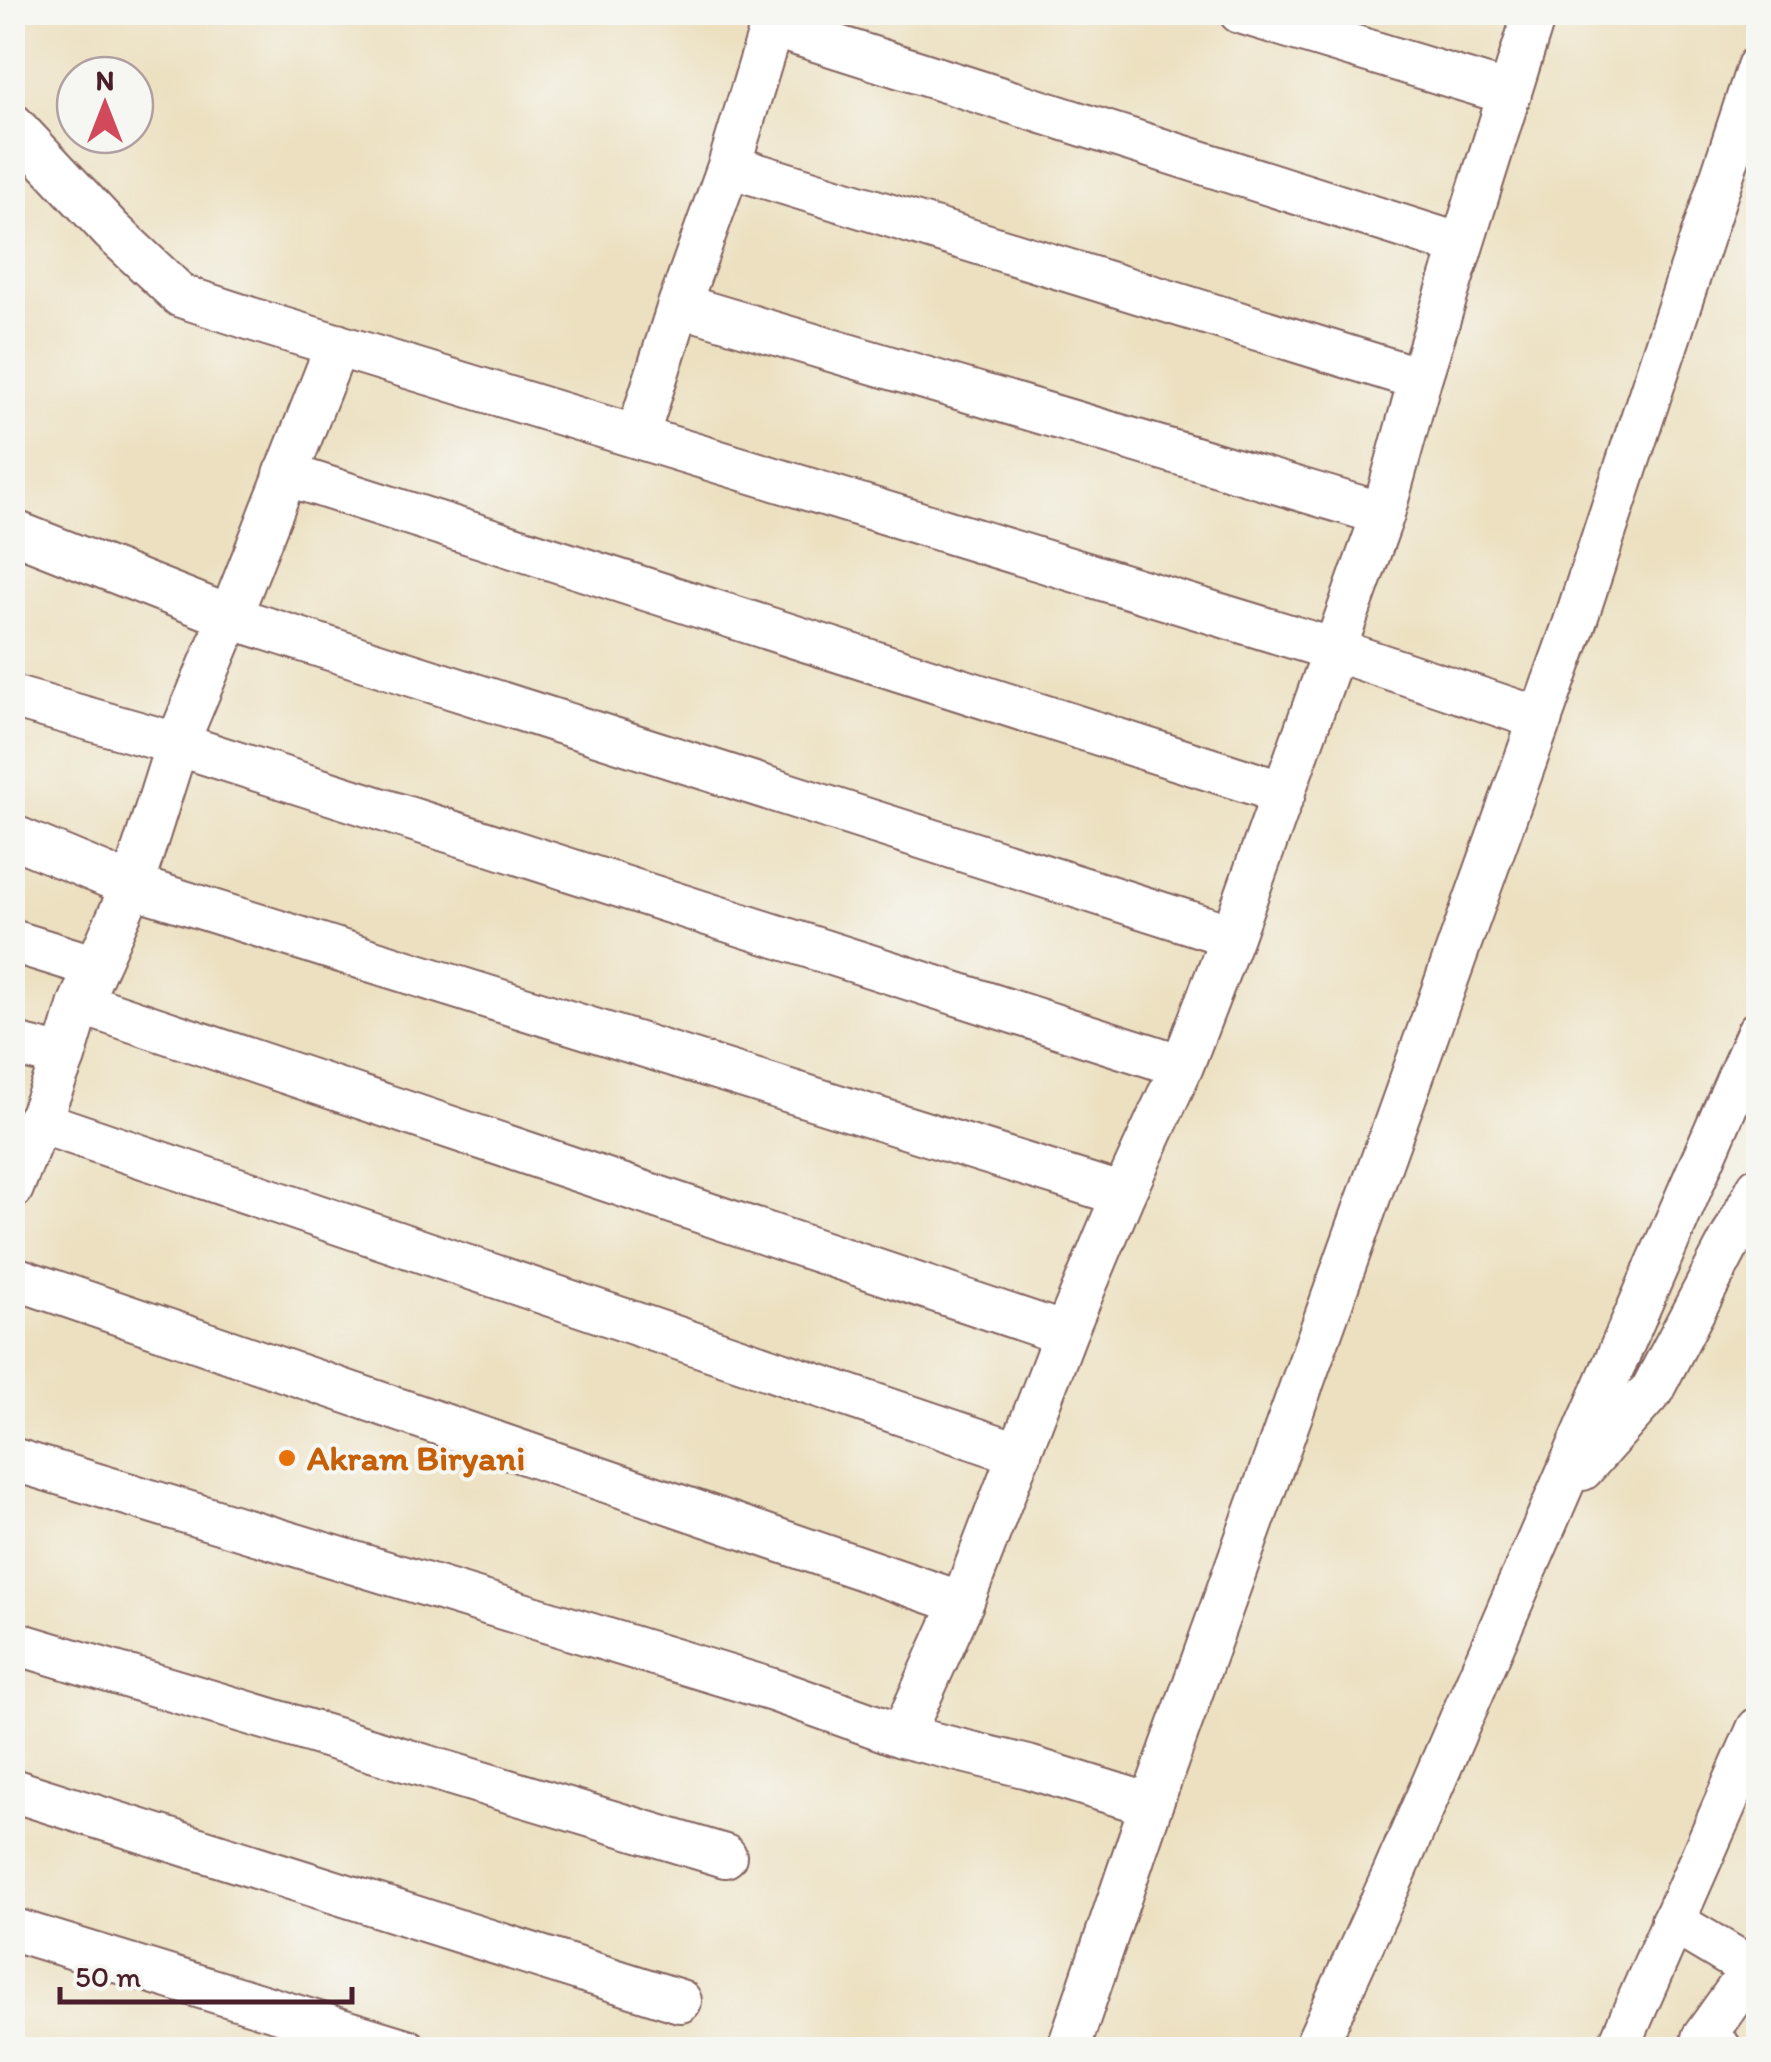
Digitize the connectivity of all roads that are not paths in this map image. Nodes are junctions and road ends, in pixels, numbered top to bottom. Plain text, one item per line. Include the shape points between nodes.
1 (1240, 12) edge
2 (1535, 12) edge
3 (774, 19) edge
4 (1758, 67) edge
5 (1510, 94) junction
6 (12, 124) edge
7 (729, 166) junction
8 (27, 169) edge
9 (1461, 245) junction
10 (679, 304) junction
11 (337, 345) junction
12 (1420, 379) junction
13 (637, 437) junction
14 (285, 474) junction
15 (1383, 514) junction
16 (12, 531) edge
17 (230, 617) junction
18 (1335, 650) junction
19 (12, 697) edge
20 (1541, 720) junction
21 (177, 744) junction
22 (1284, 792) junction
23 (12, 836) edge
24 (132, 886) junction
25 (1232, 936) junction
26 (12, 941) edge
27 (88, 985) junction
28 (1758, 1032) edge
29 (12, 1044) edge
30 (64, 1057) junction
31 (1182, 1066) junction
32 (37, 1121) junction
33 (15, 1175) edge
34 (1758, 1188) edge
35 (1123, 1195) junction
36 (12, 1277) edge
37 (1065, 1334) junction
38 (1020, 1454) junction
39 (12, 1459) edge
40 (1558, 1495) junction
41 (962, 1603) junction
42 (12, 1642) edge
43 (1758, 1729) edge
44 (902, 1736) junction
45 (12, 1790) edge
46 (1151, 1805) junction
47 (724, 1856) dead end
48 (1672, 1921) junction
49 (12, 1928) edge
50 (1756, 1965) edge
51 (680, 2001) dead end
52 (1712, 2044) edge
53 (406, 2050) edge
54 (1068, 2050) edge
55 (1314, 2050) edge
56 (1616, 2050) edge

1 - 5 street
2 - 5 street
3 - 7 street
3 - 9 street
4 - 20 street
5 - 9 street
6 - 8 street
7 - 10 street
7 - 12 street
8 - 11 street via 112,231 181,296
9 - 12 street
10 - 13 street
10 - 15 street
11 - 13 street
11 - 14 street
12 - 15 street
13 - 18 street
14 - 17 street
14 - 22 street
15 - 18 street
16 - 17 street
17 - 21 street
17 - 25 street
18 - 20 street
18 - 22 street
19 - 21 street
20 - 46 street
21 - 24 street
21 - 31 street
22 - 25 street
23 - 24 street
24 - 27 street
24 - 35 street
25 - 31 street
26 - 27 street
27 - 30 street
27 - 37 street
28 - 40 street
29 - 30 street
30 - 32 street
31 - 35 street
32 - 33 street
32 - 38 street
34 - 40 street via 1652,1390
35 - 37 street
36 - 41 street
37 - 38 street
38 - 41 street
39 - 44 street via 776,1691
40 - 55 street
41 - 44 street
42 - 47 street
43 - 48 street
44 - 46 street
45 - 51 street
46 - 54 street
48 - 50 street
48 - 56 street
49 - 53 street
50 - 52 street

